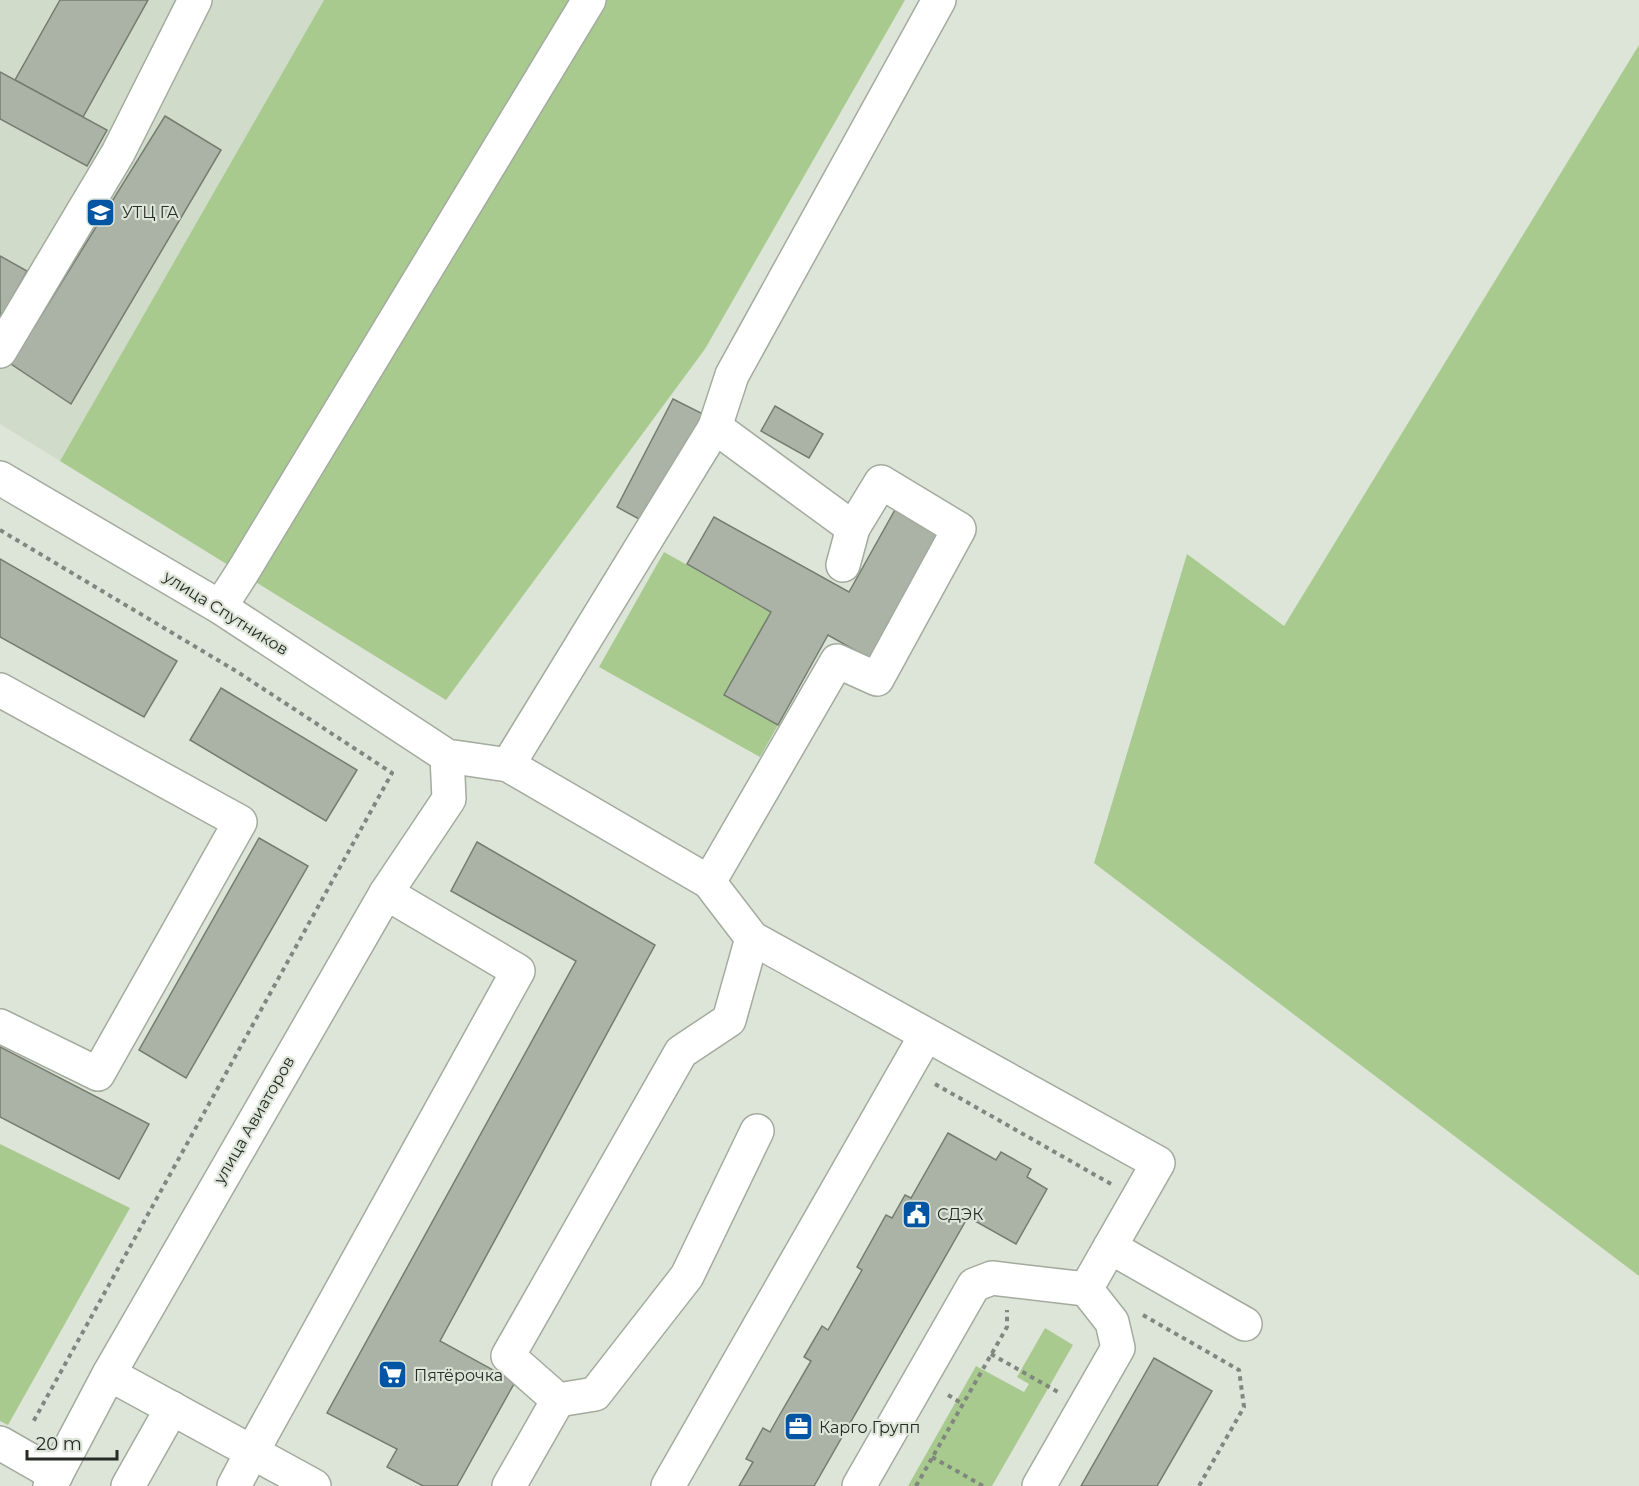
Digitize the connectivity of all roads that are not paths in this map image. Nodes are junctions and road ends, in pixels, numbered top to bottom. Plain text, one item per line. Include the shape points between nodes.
1 (195, 0) edge
2 (589, 0) edge
3 (939, 0) edge
4 (0, 351) edge
5 (715, 427) junction
6 (0, 478) edge
7 (853, 528) junction
8 (843, 565) dead end
9 (220, 607) junction
10 (0, 690) edge
11 (447, 756) junction
12 (508, 765) junction
13 (709, 882) junction
14 (386, 893) junction
15 (752, 938) junction
16 (0, 1026) edge
17 (926, 1035) junction
18 (757, 1131) dead end
19 (1110, 1247) junction
20 (1086, 1289) junction
21 (1245, 1324) dead end
22 (109, 1374) junction
23 (558, 1400) junction
24 (172, 1408) junction
25 (0, 1443) edge
26 (252, 1452) junction
27 (53, 1480) edge
28 (128, 1486) edge
29 (234, 1486) edge
30 (314, 1486) edge
31 (509, 1486) edge
32 (668, 1486) edge
33 (859, 1486) edge
34 (1039, 1486) edge

1 - 4 street via 118,153
2 - 9 street
3 - 5 street via 732,375
5 - 7 street
5 - 12 street
6 - 9 street, улица Спутников
7 - 8 street
7 - 13 street via 881,482 959,529 877,678 837,661
9 - 11 street, улица Спутников
10 - 16 street via 240,822 98,1074
11 - 12 street
11 - 14 street, улица Авиаторов via 449,799
12 - 13 street
13 - 15 street
14 - 22 street, улица Авиаторов
14 - 26 street via 518,971
15 - 17 street
15 - 23 street via 729,1020 681,1052 508,1356
17 - 19 street via 1158,1163
17 - 32 street
18 - 23 street via 687,1275 595,1394
19 - 20 street
19 - 21 street
20 - 33 street via 992,1278 974,1285
20 - 34 street via 1112,1322 1118,1348
22 - 24 street
22 - 27 street, улица Авиаторов
23 - 31 street
24 - 26 street
24 - 28 street
25 - 27 street
26 - 29 street
26 - 30 street

